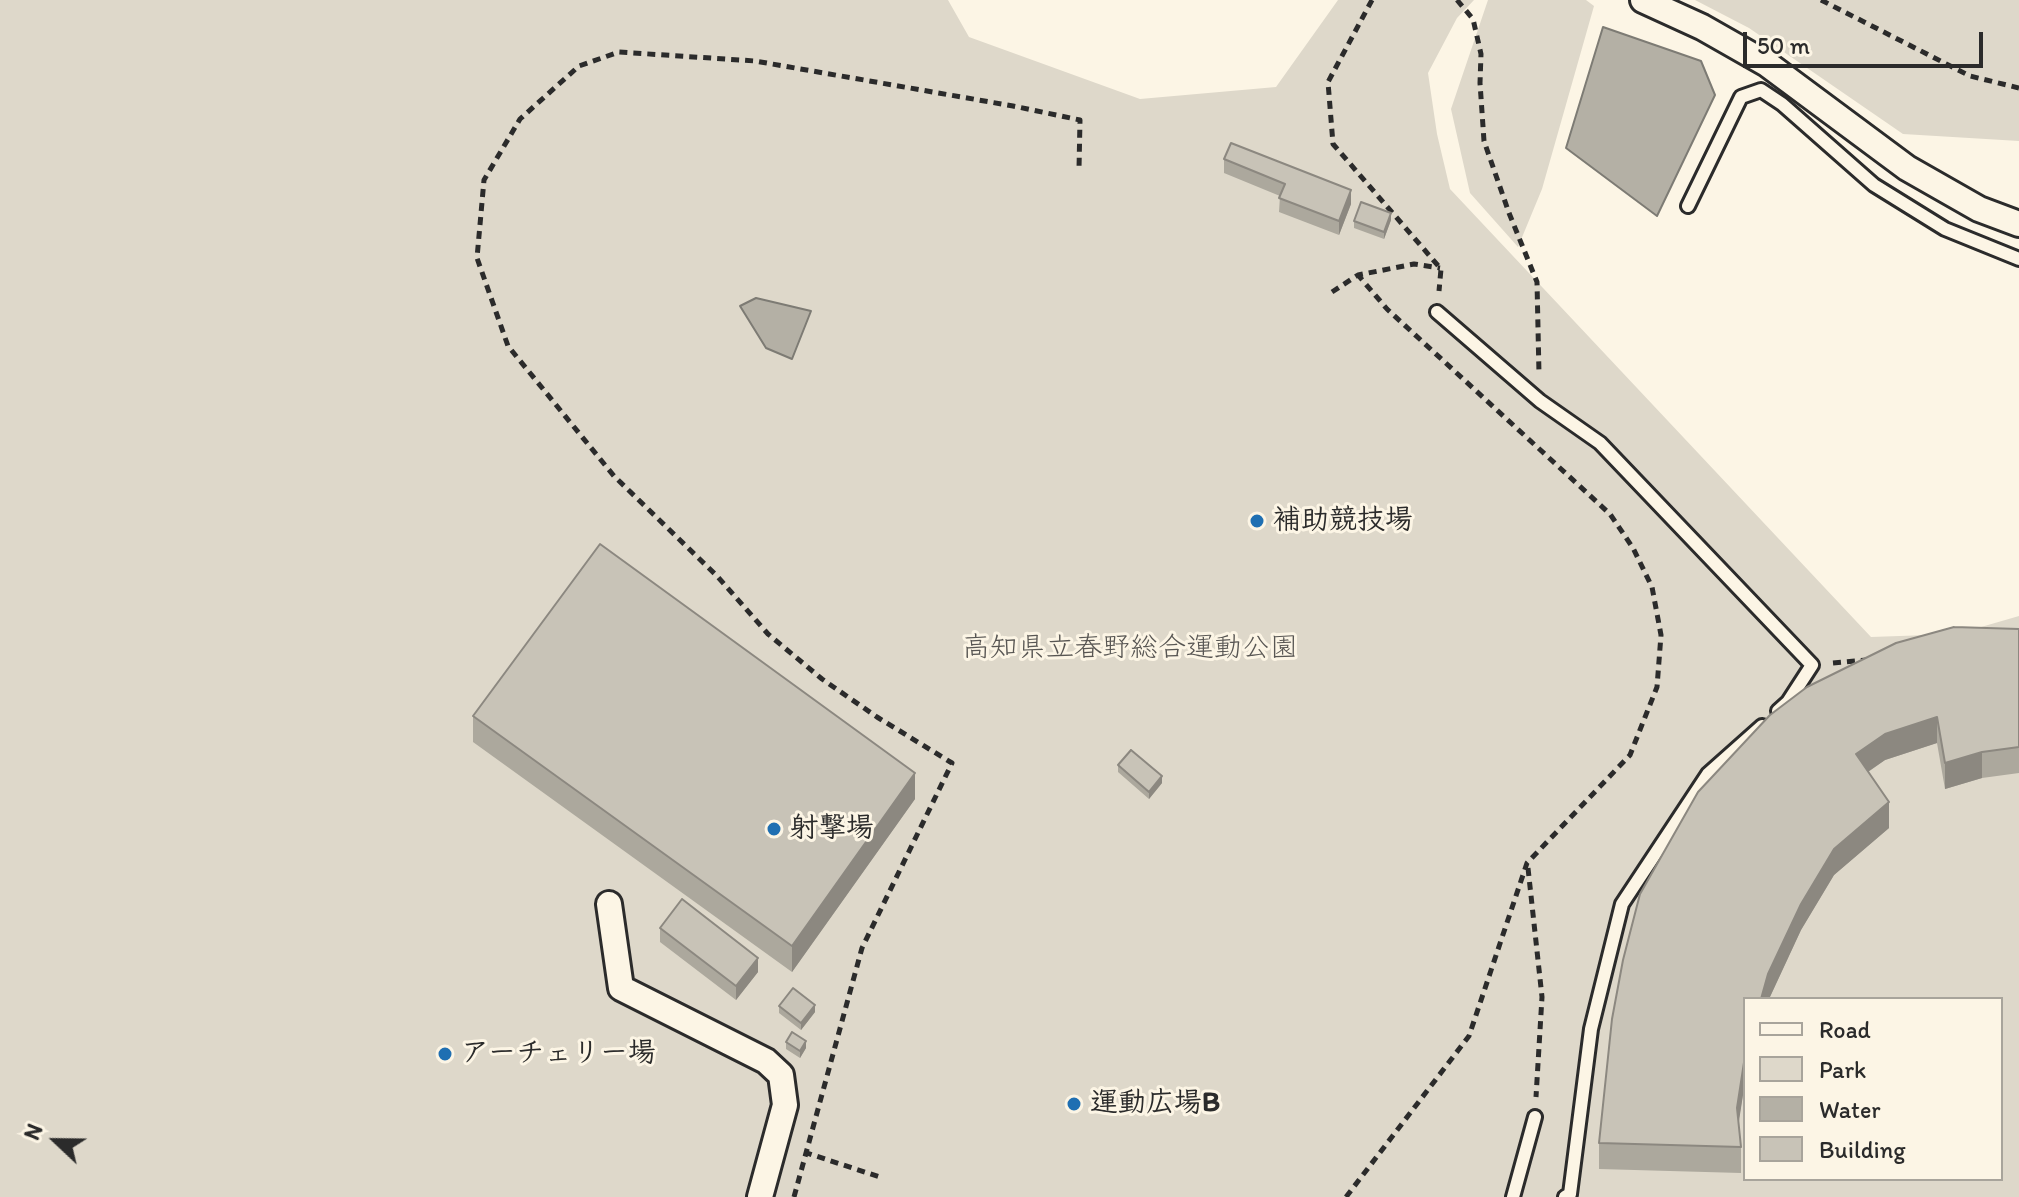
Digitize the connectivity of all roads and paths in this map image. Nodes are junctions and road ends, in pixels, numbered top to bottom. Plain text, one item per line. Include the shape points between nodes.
1 (1372, 0) edge
2 (1457, 0) edge
3 (1643, 0) edge
4 (1821, 0) edge
5 (2019, 88) edge
6 (1079, 169) dead end
7 (1688, 206) dead end
8 (2019, 224) edge
9 (2019, 259) edge
10 (1441, 269) junction
11 (1358, 275) junction
12 (1332, 292) dead end
13 (1437, 312) joint
14 (1540, 401) junction
15 (1871, 659) edge
16 (1812, 665) junction
17 (1527, 863) junction
18 (609, 904) dead end
19 (1535, 1117) joint
20 (806, 1152) junction
21 (883, 1178) dead end
22 (760, 1197) edge
23 (794, 1197) edge
24 (1346, 1197) edge
25 (1513, 1197) edge
26 (1565, 1197) edge

1 - 10 path via 1328,82 1333,144
2 - 14 path via 1473,19 1481,54 1484,141 1537,282
3 - 8 street via 1767,64 1907,168 1979,209
4 - 5 path via 1970,76
6 - 20 path via 1080,120 755,61 619,52 579,66 520,119 484,180 477,258 508,346 614,476 768,634 822,679 952,763 862,948
7 - 9 lane via 1741,97 1761,90 1874,185 1945,229
10 - 11 path via 1414,264
10 - 13 path
11 - 12 path
11 - 17 path via 1387,309 1610,514 1652,587 1661,635 1657,687 1630,755
13 - 14 lane
14 - 16 lane via 1600,443
15 - 16 path
16 - 26 lane via 1788,702 1708,774 1622,904 1591,1029 1570,1194
17 - 19 path via 1542,997
17 - 24 path via 1469,1036
18 - 22 street via 621,988 766,1061 781,1075 785,1105
19 - 25 lane
20 - 21 path
20 - 23 path

